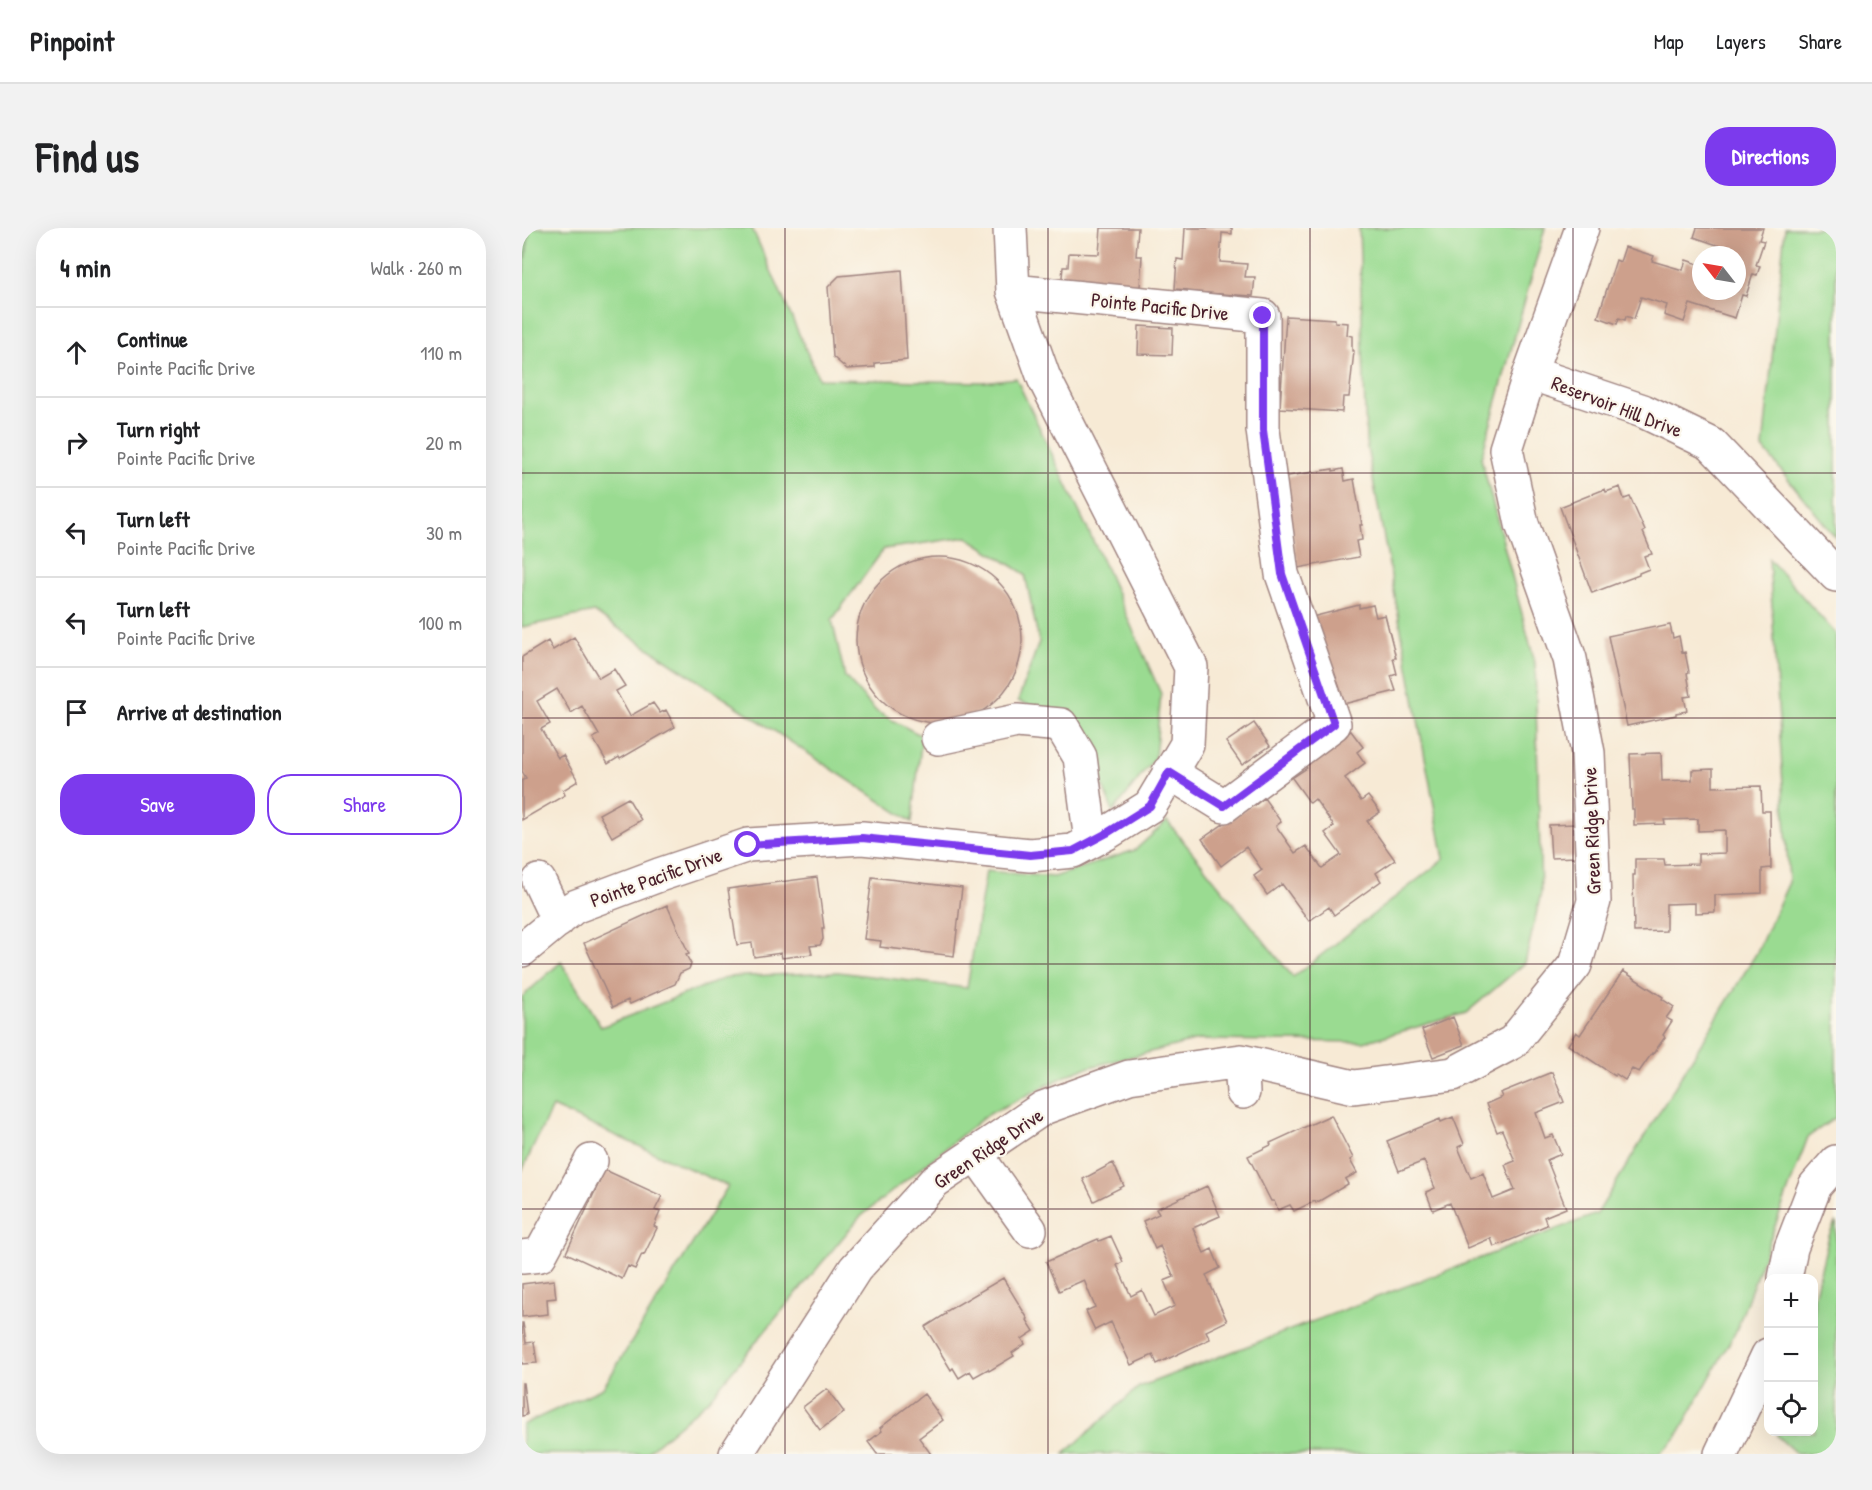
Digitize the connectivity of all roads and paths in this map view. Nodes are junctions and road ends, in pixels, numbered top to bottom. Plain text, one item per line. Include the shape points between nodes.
1 (1010, 228) edge
2 (1582, 228) edge
3 (1013, 291) junction
4 (1530, 373) junction
5 (1836, 574) edge
6 (938, 738) dead end
7 (1169, 772) junction
8 (1091, 841) junction
9 (539, 882) dead end
10 (558, 921) junction
11 (522, 950) edge
12 (975, 1154) junction
13 (591, 1161) dead end
14 (1836, 1162) edge
15 (1030, 1230) dead end
16 (522, 1257) edge
17 (1786, 1274) edge
18 (1764, 1363) edge
19 (738, 1454) edge
20 (1721, 1454) edge

1 - 3 street, Pointe Pacific Drive
2 - 4 street, Reservoir Hill Drive
3 - 7 street, Pointe Pacific Drive via 1044,378 1191,667 1187,744
3 - 7 street, Pointe Pacific Drive via 1263,316 1263,430 1282,574 1334,724 1224,806
4 - 5 street, Reservoir Hill Drive via 1643,411 1711,444
4 - 12 street, Green Ridge Drive via 1506,449 1522,524 1570,659 1588,753 1594,901 1575,965 1513,1042 1453,1074 1354,1087 1242,1077 1129,1077 1042,1108
6 - 8 street via 1017,721 1061,725 1080,757
7 - 8 street, Pointe Pacific Drive via 1150,806
8 - 10 street, Pointe Pacific Drive via 1073,851 1030,855 862,838 748,845 574,907
9 - 10 street
10 - 11 street, Pointe Pacific Drive
12 - 15 street
12 - 19 street, Green Ridge Drive via 935,1180 855,1269
13 - 16 street via 540,1255
14 - 17 street via 1815,1186 1791,1248
18 - 20 street

